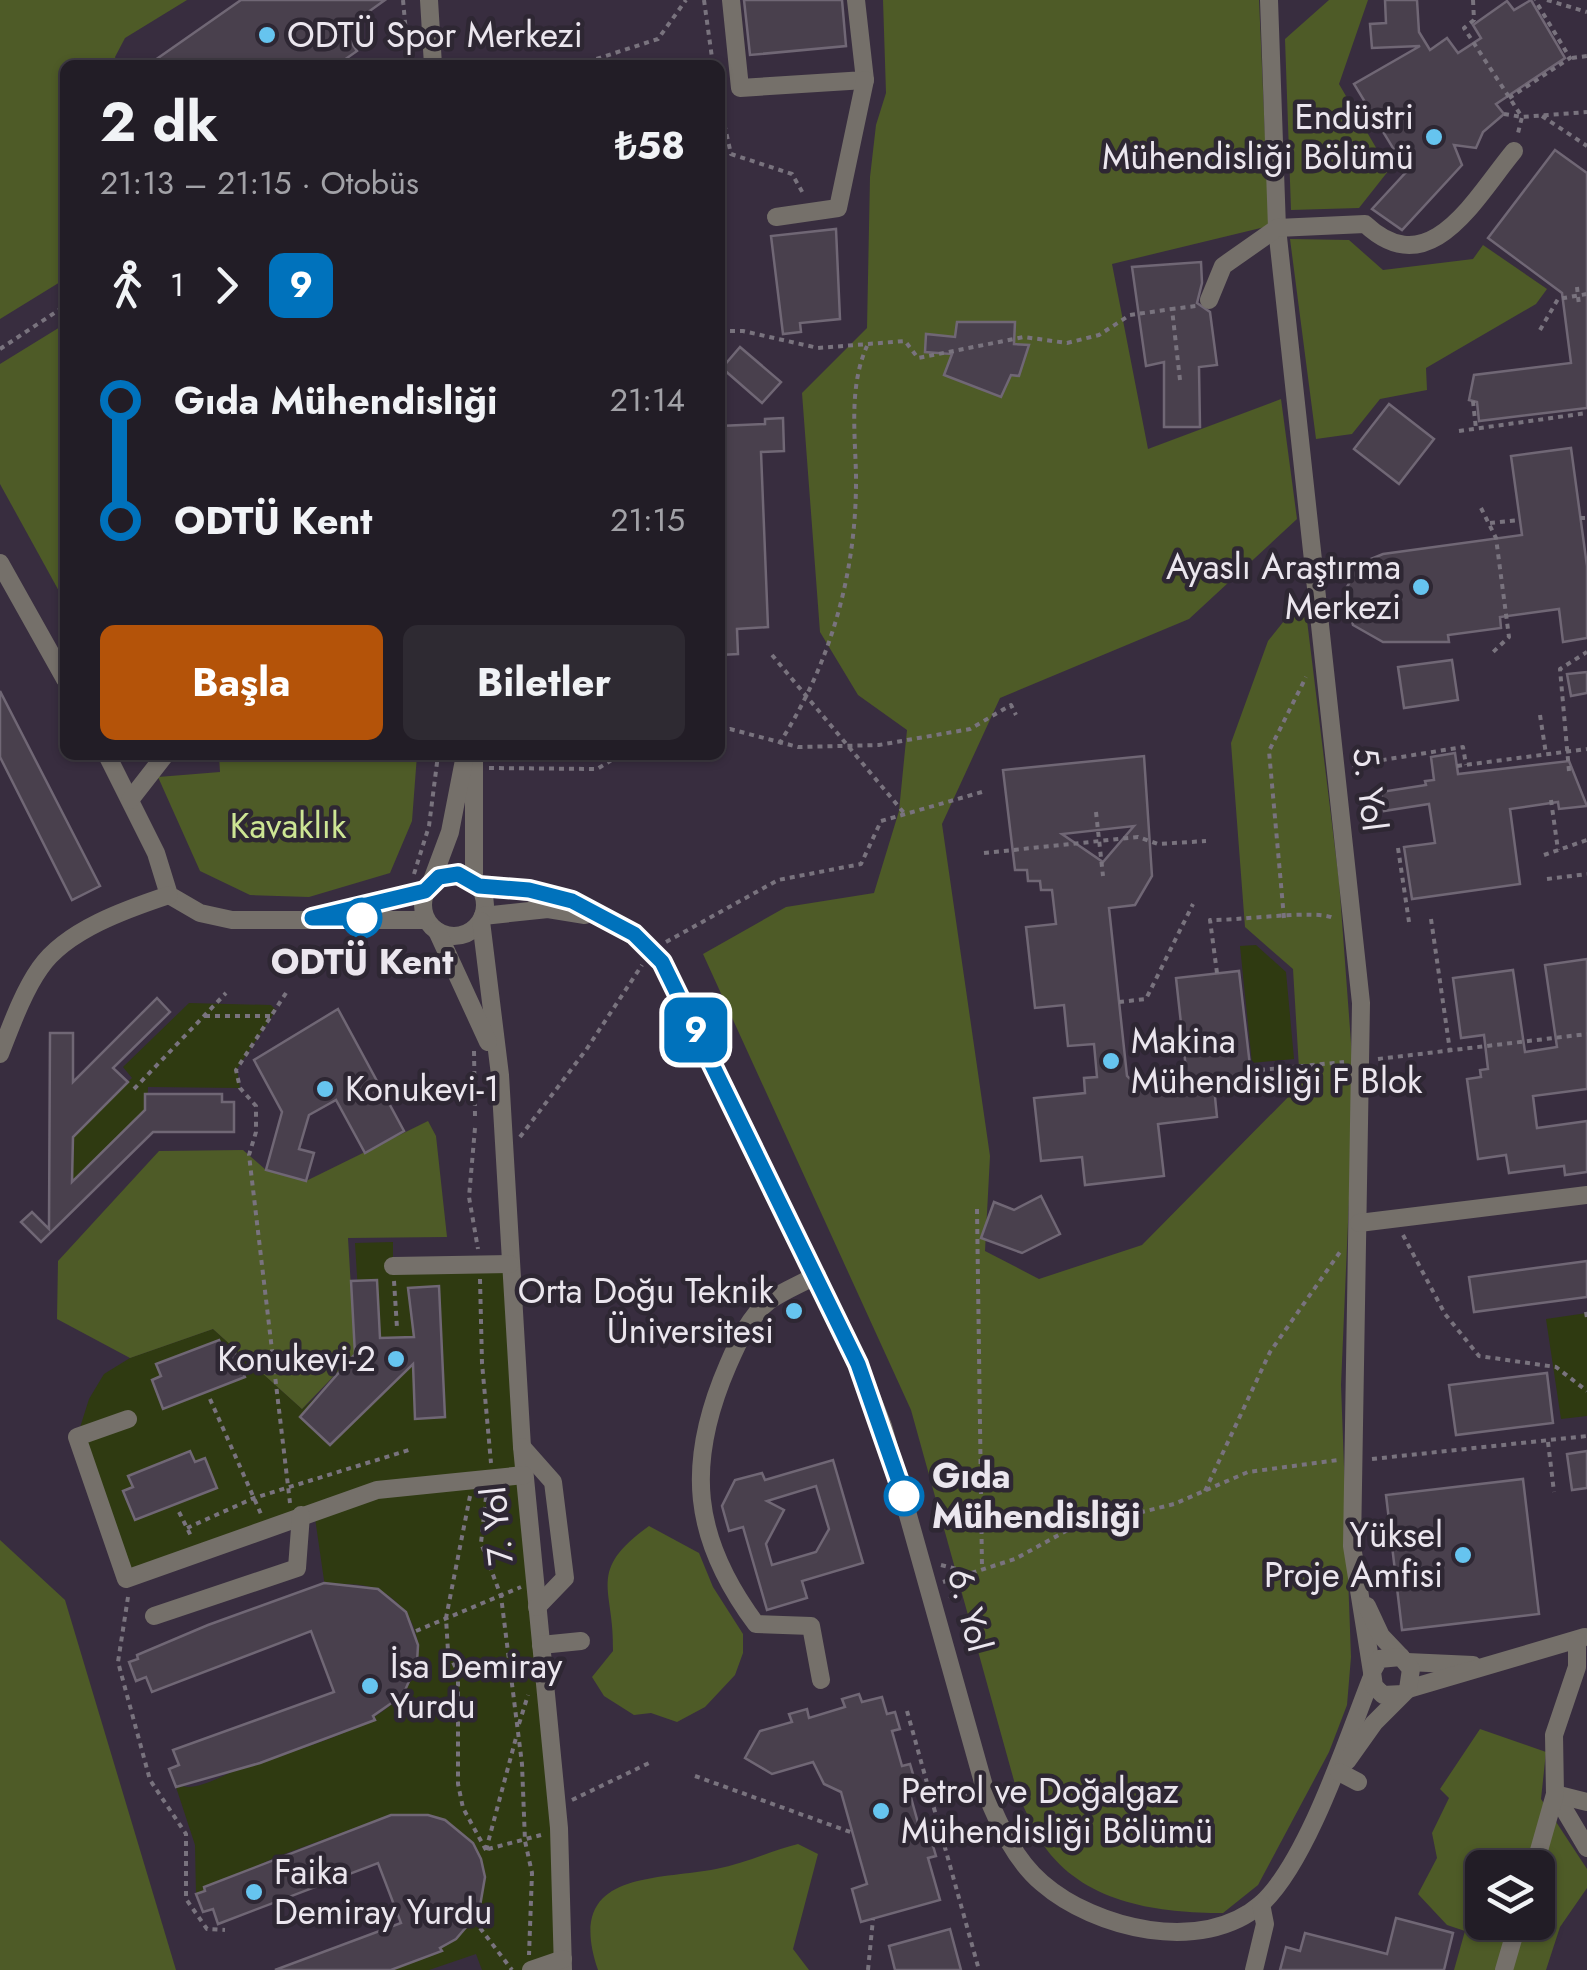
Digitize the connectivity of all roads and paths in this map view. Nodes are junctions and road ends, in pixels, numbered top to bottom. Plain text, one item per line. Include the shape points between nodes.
1 (403, 0) edge
2 (429, 0) edge
3 (686, 0) edge
4 (704, 0) edge
5 (731, 0) edge
6 (856, 0) edge
7 (1268, 0) edge
8 (1472, 0) edge
9 (1535, 0) edge
10 (1547, 0) edge
11 (1587, 12) edge
12 (1587, 56) edge
13 (1568, 58) junction
14 (409, 60) edge
15 (433, 60) edge
16 (593, 60) edge
17 (712, 60) edge
18 (865, 80) junction
19 (1510, 98) junction
20 (1587, 112) edge
21 (1504, 114) dead end
22 (1542, 116) junction
23 (1522, 118) junction
24 (725, 127) edge
25 (1587, 146) edge
26 (1514, 151) joint
27 (814, 212) junction
28 (776, 217) dead end
29 (1277, 228) junction
30 (1577, 287) dead end
31 (1587, 294) edge
32 (1578, 296) junction
33 (1209, 300) joint
34 (1579, 305) dead end
35 (60, 309) edge
36 (1172, 309) junction
37 (1540, 330) dead end
38 (725, 331) edge
39 (868, 344) junction
40 (0, 349) edge
41 (1180, 380) dead end
42 (1472, 401) dead end
43 (1587, 413) edge
44 (1476, 429) junction
45 (1459, 432) dead end
46 (1481, 508) dead end
47 (1520, 520) dead end
48 (1489, 524) junction
49 (0, 563) edge
50 (1322, 646) junction
51 (1587, 652) edge
52 (1490, 654) dead end
53 (772, 656) dead end
54 (60, 670) edge
55 (809, 698) junction
56 (1016, 715) dead end
57 (1540, 715) dead end
58 (725, 730) edge
59 (780, 744) junction
60 (847, 745) junction
61 (1587, 749) edge
62 (1570, 751) junction
63 (1546, 754) junction
64 (110, 760) edge
65 (161, 760) edge
66 (471, 760) edge
67 (471, 760) edge
68 (484, 760) edge
69 (612, 760) edge
70 (1466, 764) junction
71 (1457, 766) dead end
72 (1334, 768) junction
73 (1569, 771) dead end
74 (982, 792) dead end
75 (130, 800) junction
76 (1551, 800) dead end
77 (1096, 812) dead end
78 (904, 813) junction
79 (1587, 840) edge
80 (1099, 841) junction
81 (1206, 841) dead end
82 (1398, 848) dead end
83 (1558, 850) junction
84 (984, 853) dead end
85 (1544, 855) dead end
86 (1587, 874) edge
87 (1103, 876) dead end
88 (1548, 878) dead end
89 (476, 883) junction
90 (428, 887) junction
91 (169, 894) junction
92 (1193, 904) dead end
93 (1322, 913) dead end
94 (312, 918) junction
95 (482, 918) junction
96 (605, 918) junction
97 (1284, 918) junction
98 (1431, 919) dead end
99 (1408, 922) dead end
100 (431, 925) junction
101 (651, 950) junction
102 (1218, 973) dead end
103 (226, 994) dead end
104 (286, 994) dead end
105 (1119, 1002) dead end
106 (205, 1016) junction
107 (273, 1016) junction
108 (1587, 1034) edge
109 (1450, 1050) junction
110 (0, 1054) edge
111 (1362, 1061) junction
112 (1250, 1071) dead end
113 (500, 1076) junction
114 (134, 1089) dead end
115 (476, 1128) dead end
116 (504, 1156) junction
117 (1587, 1195) edge
118 (976, 1209) dead end
119 (1394, 1218) junction
120 (1360, 1223) junction
121 (510, 1264) junction
122 (480, 1265) junction
123 (394, 1266) joint
124 (817, 1276) junction
125 (396, 1328) dead end
126 (1587, 1391) edge
127 (210, 1399) dead end
128 (128, 1419) dead end
129 (1587, 1436) edge
130 (1548, 1441) junction
131 (522, 1447) junction
132 (409, 1450) dead end
133 (1353, 1459) junction
134 (524, 1475) junction
135 (483, 1478) junction
136 (288, 1487) junction
137 (1205, 1491) junction
138 (1554, 1492) dead end
139 (254, 1498) junction
140 (179, 1512) dead end
141 (296, 1517) junction
142 (187, 1528) junction
143 (268, 1528) junction
144 (200, 1554) junction
145 (923, 1560) junction
146 (982, 1568) junction
147 (968, 1572) junction
148 (126, 1579) junction
149 (535, 1581) junction
150 (930, 1587) junction
151 (1358, 1588) junction
152 (501, 1596) junction
153 (538, 1607) junction
154 (936, 1614) junction
155 (154, 1616) dead end
156 (446, 1618) junction
157 (416, 1631) dead end
158 (1582, 1639) edge
159 (581, 1642) dead end
160 (541, 1646) junction
161 (1404, 1660) junction
162 (1587, 1660) edge
163 (1488, 1665) junction
164 (1371, 1676) junction
165 (821, 1680) dead end
166 (1405, 1691) junction
167 (529, 1692) dead end
168 (908, 1711) dead end
169 (518, 1728) junction
170 (649, 1763) dead end
171 (695, 1776) dead end
172 (1336, 1777) junction
173 (1358, 1782) dead end
174 (986, 1793) junction
175 (1554, 1794) junction
176 (932, 1802) junction
177 (1587, 1802) edge
178 (557, 1807) junction
179 (559, 1828) junction
180 (853, 1833) dead end
181 (525, 1841) junction
182 (1587, 1848) edge
183 (486, 1850) junction
184 (1539, 1850) edge
185 (1262, 1904) junction
186 (873, 1919) dead end
187 (474, 1920) dead end
188 (226, 1930) dead end
189 (1513, 1940) edge
190 (563, 1964) edge
191 (512, 1970) edge
192 (531, 1970) edge
193 (868, 1970) edge
194 (979, 1970) edge
195 (1254, 1970) edge
196 (1504, 1970) edge

1 - 14 path
2 - 15 street
3 - 16 path via 658,39
4 - 17 path
5 - 18 street via 740,88
6 - 18 street
7 - 29 street, 5. Yol
8 - 19 path via 1474,20 1464,28
9 - 13 path
10 - 11 path
12 - 13 path
13 - 19 path
18 - 27 street via 838,208
19 - 23 path
20 - 22 path
21 - 23 path
22 - 23 path
22 - 25 path
23 - 26 path
24 - 27 path via 731,154 792,174
26 - 29 street via 1446,234 1424,244 1382,240 1365,224
27 - 28 street
29 - 33 street via 1223,266
29 - 50 street, 5. Yol
30 - 32 path
31 - 32 path
32 - 34 path
32 - 37 path via 1558,300
33 - 36 path
35 - 40 path
36 - 39 path via 1130,316 1067,344 1024,337 918,358 906,341
36 - 41 path
38 - 39 path via 818,348
39 - 55 path via 852,434 856,476 843,594
42 - 44 path
43 - 44 path
44 - 45 path
46 - 48 path
47 - 48 path
48 - 52 path via 1509,637
49 - 54 street
50 - 72 street, 5. Yol
50 - 97 path via 1269,752
51 - 62 path via 1560,669
53 - 55 path
55 - 59 path
55 - 60 path
56 - 60 path via 1010,705 970,729
57 - 63 path
58 - 59 path
59 - 60 path
60 - 78 path
61 - 62 path
62 - 63 path
62 - 73 path
63 - 70 path
64 - 75 street
65 - 75 street
66 - 89 street, 7. Yol
67 - 90 street, 7. Yol
68 - 69 path via 597,769
70 - 71 path
70 - 72 path via 1463,747
72 - 111 street, 5. Yol via 1355,930
74 - 78 path
75 - 91 street
76 - 83 path
77 - 80 path
78 - 101 path via 881,821 861,864 778,880
79 - 83 path
80 - 81 path
80 - 84 path
80 - 87 path
82 - 99 path
83 - 85 path
86 - 88 path
89 - 90 street via 448,874
89 - 95 street, 7. Yol via 485,901
89 - 96 street, 6. Yol via 572,901
90 - 94 street
90 - 100 street, 7. Yol
91 - 94 street via 200,913 232,920
91 - 110 street via 60,946 40,968
92 - 105 path via 1146,999
93 - 97 path
94 - 100 street
95 - 96 street, 6. Yol via 548,909
95 - 100 street via 456,936
95 - 113 street, 7. Yol
96 - 101 street, 6. Yol
97 - 102 path via 1210,920
98 - 109 path
100 - 113 street, 7. Yol via 478,1014
101 - 116 path via 586,1050
101 - 124 street, 6. Yol
103 - 106 path
104 - 107 path
106 - 107 path
106 - 114 path
107 - 136 path via 236,1070 240,1088 256,1106 249,1155
108 - 109 path
109 - 111 path
111 - 112 path
111 - 120 street, 5. Yol
113 - 116 street, 7. Yol
115 - 122 path via 469,1197
116 - 121 street, 7. Yol
117 - 119 street
118 - 146 path
119 - 120 street
119 - 126 path via 1445,1314 1479,1356 1556,1367
120 - 133 street, 5. Yol
120 - 137 path via 1270,1352
121 - 122 street
121 - 131 street, 7. Yol
122 - 123 street
122 - 135 path
123 - 125 path
124 - 145 street, 6. Yol via 884,1426
124 - 165 street via 766,1302 739,1340 702,1445 704,1526 724,1582 756,1624 811,1626
127 - 139 path
128 - 148 street via 78,1437
129 - 130 path
130 - 133 path
130 - 138 path
131 - 134 street, 7. Yol
131 - 153 street via 554,1482 565,1578
132 - 136 path
133 - 137 path via 1248,1472
133 - 151 street, 5. Yol
134 - 135 street
134 - 149 street, 7. Yol
135 - 141 street via 377,1490
135 - 152 path via 480,1544
135 - 156 path
136 - 139 path
136 - 141 path
137 - 146 path via 1066,1532
139 - 142 path
139 - 143 path
140 - 142 path
141 - 143 street
141 - 155 street via 297,1568
142 - 144 path
143 - 144 street
144 - 148 street
145 - 147 path
145 - 150 street, 6. Yol
146 - 147 path
147 - 150 path
147 - 154 path
148 - 188 path via 118,1662 140,1747 150,1780 186,1834 186,1898 194,1917 206,1929
149 - 152 path
149 - 153 street, 7. Yol
150 - 154 street, 6. Yol
151 - 161 street, 5. Yol via 1380,1636
151 - 164 street, 5. Yol
152 - 156 path
152 - 169 path
153 - 160 street, 7. Yol
154 - 174 street, 6. Yol
156 - 157 path
156 - 183 path via 448,1651 458,1672 458,1784
158 - 162 street
158 - 163 street
158 - 175 street via 1554,1735
159 - 160 street
160 - 178 street, 7. Yol
161 - 163 street
161 - 164 street via 1386,1656
161 - 166 street via 1412,1676
163 - 166 street
164 - 166 street via 1383,1695
164 - 172 street
166 - 172 street
167 - 169 path
168 - 176 path
169 - 181 path
169 - 183 path
170 - 178 path
171 - 180 path
172 - 173 street
172 - 185 street
174 - 176 path
174 - 185 street, 6. Yol via 1003,1834 1039,1881 1075,1907 1169,1932 1226,1924
175 - 177 street
175 - 182 street
175 - 184 street
176 - 194 path
178 - 179 street, 7. Yol
179 - 181 path
179 - 190 street, 7. Yol
181 - 183 path
181 - 192 path via 532,1873
185 - 195 street via 1266,1924
186 - 193 path
187 - 191 path
189 - 196 street
190 - 192 street

